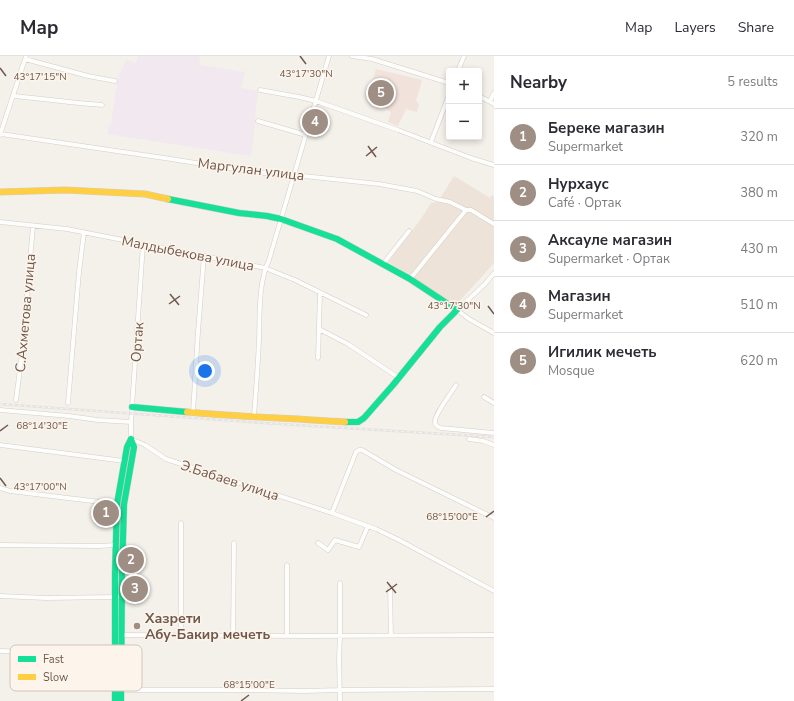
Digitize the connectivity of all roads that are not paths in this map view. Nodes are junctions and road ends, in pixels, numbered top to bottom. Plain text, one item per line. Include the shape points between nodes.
1 (329, 56) edge
2 (352, 56) edge
3 (464, 56) edge
4 (26, 58) edge
5 (459, 68) edge
6 (115, 81) dead end
7 (446, 82) edge
8 (260, 90) dead end
9 (494, 93) edge
10 (14, 96) junction
11 (482, 97) edge
12 (316, 101) junction
13 (492, 102) edge
14 (446, 103) edge
15 (102, 105) dead end
16 (258, 121) dead end
17 (0, 135) edge
18 (306, 135) junction
19 (431, 142) junction
20 (494, 165) edge
21 (294, 175) junction
22 (0, 192) edge
23 (466, 210) junction
24 (282, 219) junction
25 (0, 222) edge
26 (494, 224) edge
27 (33, 226) junction
28 (409, 231) dead end
29 (84, 232) junction
30 (143, 244) junction
31 (204, 256) junction
32 (384, 264) junction
33 (266, 268) junction
34 (494, 273) edge
35 (410, 279) junction
36 (320, 292) junction
37 (457, 310) junction
38 (366, 315) dead end
39 (319, 329) junction
40 (494, 333) edge
41 (318, 358) dead end
42 (399, 378) junction
43 (456, 385) dead end
44 (484, 397) dead end
45 (16, 400) dead end
46 (68, 403) dead end
47 (494, 403) edge
48 (132, 406) junction
49 (0, 410) edge
50 (193, 412) junction
51 (254, 416) junction
52 (131, 422) junction
53 (494, 433) edge
54 (131, 439) junction
55 (469, 439) dead end
56 (0, 445) edge
57 (494, 446) edge
58 (124, 461) junction
59 (0, 488) edge
60 (117, 504) junction
61 (332, 513) junction
62 (494, 518) edge
63 (181, 523) dead end
64 (368, 526) junction
65 (234, 543) dead end
66 (318, 544) dead end
67 (0, 545) edge
68 (116, 545) junction
69 (288, 566) dead end
70 (340, 583) dead end
71 (390, 589) dead end
72 (494, 591) edge
73 (0, 596) edge
74 (119, 597) junction
75 (181, 635) junction
76 (391, 635) junction
77 (494, 635) edge
78 (122, 636) junction
79 (233, 636) junction
80 (287, 636) junction
81 (340, 636) junction
82 (116, 645) edge
83 (122, 645) edge
84 (0, 651) edge
85 (10, 651) edge
86 (494, 689) edge
87 (142, 690) edge
88 (340, 690) junction
89 (115, 691) edge
90 (115, 701) edge
91 (340, 701) edge

1 - 12 street
2 - 7 street via 372,59
3 - 5 street
4 - 6 street
4 - 10 street
8 - 12 street
9 - 13 street
10 - 15 street
10 - 17 street
11 - 13 street
12 - 18 street
12 - 19 street
14 - 19 street
16 - 18 street
17 - 21 street, Маргулан улица via 240,170
18 - 21 street
19 - 20 street
21 - 23 street, Маргулан улица via 398,187 450,202
21 - 24 street
22 - 24 street via 65,190 146,194
23 - 26 street, Маргулан улица via 471,210
23 - 35 street
24 - 32 street via 337,239
24 - 33 street
25 - 27 street, Малдыбекова улица
27 - 29 street, Малдыбекова улица
27 - 45 street, С.Ахметова улица
28 - 32 street
29 - 30 street, Малдыбекова улица
29 - 46 street
30 - 31 street, Малдыбекова улица
30 - 48 street, Ортак
31 - 33 street, Малдыбекова улица
31 - 50 street
32 - 35 street
33 - 36 street, Малдыбекова улица
33 - 51 street via 261,297
34 - 37 street
35 - 37 street
36 - 38 street, Малдыбекова улица
36 - 39 street
37 - 40 street
37 - 42 street
39 - 41 street
39 - 42 street via 348,344
42 - 51 street via 358,422
43 - 53 street via 434,420 437,427
44 - 47 street
48 - 50 street
48 - 52 street, Ортак
49 - 52 street
50 - 51 street
52 - 54 street, Ортак
54 - 58 street, Ортак
54 - 61 street, Э.Бабаев улица via 145,444 166,459
54 - 74 street, Ортак via 134,447 124,504
55 - 57 street
56 - 58 street
58 - 60 street, Ортак
59 - 60 street
60 - 68 street, Ортак
61 - 62 street via 356,452 362,450 396,470
61 - 64 street, Э.Бабаев улица
63 - 75 street
64 - 66 street via 359,547 335,540 328,550
64 - 72 street, Э.Бабаев улица
65 - 79 street
67 - 68 street
68 - 74 street, Ортак
69 - 80 street
70 - 81 street
71 - 76 street
73 - 74 street
74 - 78 street, Ортак
74 - 82 street, Ортак
75 - 78 street
75 - 79 street
76 - 77 street
76 - 81 street
78 - 83 street, Ортак
79 - 80 street
80 - 81 street
81 - 88 street
84 - 85 street
86 - 88 street
87 - 88 street
88 - 91 street
89 - 90 street, Ортак

